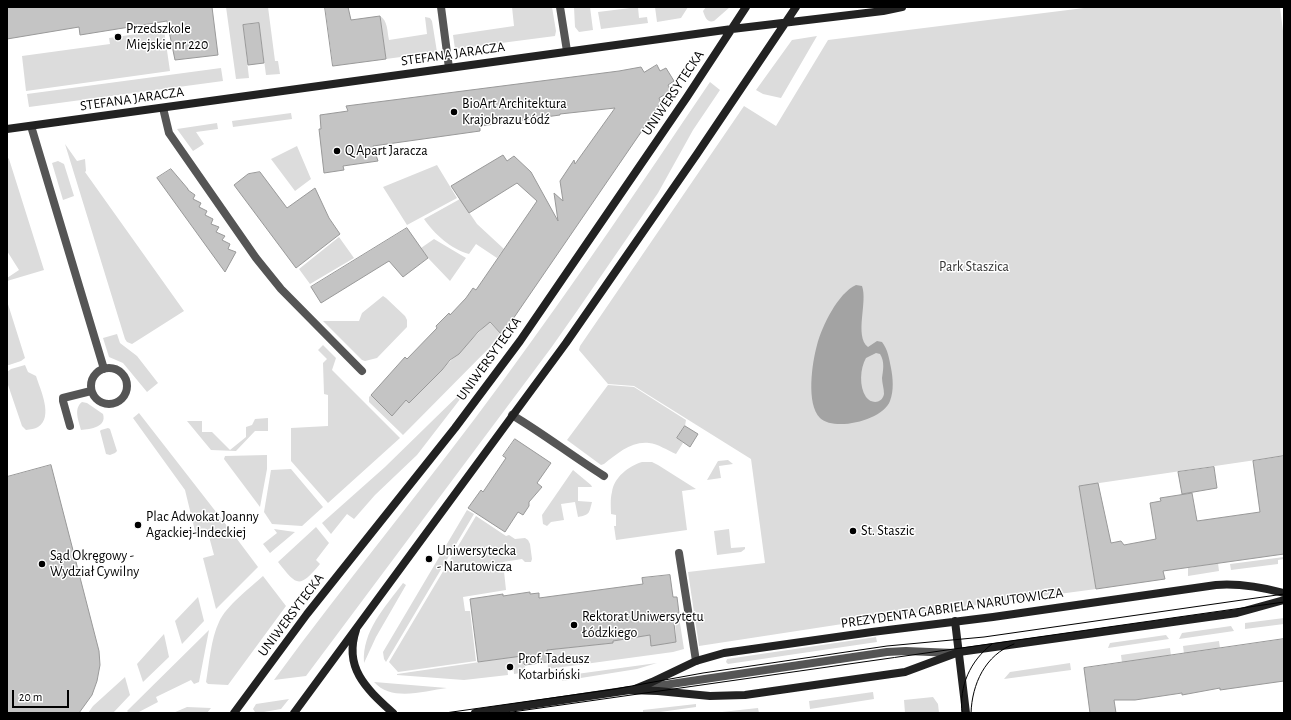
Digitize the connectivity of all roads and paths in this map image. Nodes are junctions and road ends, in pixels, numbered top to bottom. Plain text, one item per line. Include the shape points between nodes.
1 (441, 7) edge
2 (560, 7) edge
3 (746, 7) edge
4 (796, 7) edge
5 (902, 7) edge
6 (787, 22) junction
7 (732, 28) junction
8 (567, 51) junction
9 (449, 68) junction
10 (163, 108) junction
11 (31, 126) junction
12 (7, 129) edge
13 (104, 369) junction
14 (362, 371) dead end
15 (91, 391) junction
16 (512, 415) junction
17 (70, 426) dead end
18 (604, 476) dead end
19 (679, 553) dead end
20 (1284, 593) edge
21 (1284, 600) edge
22 (955, 622) junction
23 (359, 624) junction
24 (959, 652) junction
25 (696, 661) junction
26 (630, 690) junction
27 (234, 713) edge
28 (294, 713) edge
29 (393, 713) edge
30 (475, 713) edge
31 (966, 713) edge

1 - 9 lane
2 - 8 lane
3 - 7 street, UNIWERSYTECKA
4 - 6 street
5 - 6 street, STEFANA JARACZA
6 - 7 street, STEFANA JARACZA
6 - 16 street via 566,343
7 - 8 street, STEFANA JARACZA
7 - 27 street, UNIWERSYTECKA via 520,341 455,428 307,614
8 - 9 street, STEFANA JARACZA
9 - 10 street, STEFANA JARACZA
10 - 11 street, STEFANA JARACZA
10 - 14 lane via 168,133 256,258 280,289
11 - 12 street, STEFANA JARACZA
11 - 13 lane
13 - 15 lane via 95,375 90,386
13 - 15 lane via 121,372 127,388 122,398 113,404 107,404 97,400
15 - 17 lane via 63,398
16 - 18 lane
16 - 23 street
19 - 25 lane
20 - 22 street, PREZYDENTA GABRIELA NARUTOWICZA via 1256,586 1221,584
21 - 24 street, PREZYDENTA GABRIELA NARUTOWICZA via 1237,613
22 - 24 street
22 - 25 street, PREZYDENTA GABRIELA NARUTOWICZA via 724,653
23 - 28 street
23 - 29 street via 353,648 358,673 371,693
24 - 26 lane via 888,652
24 - 26 street, PREZYDENTA GABRIELA NARUTOWICZA via 905,672 745,695 710,696
24 - 31 street
25 - 26 street, PREZYDENTA GABRIELA NARUTOWICZA
26 - 30 street, PREZYDENTA GABRIELA NARUTOWICZA

